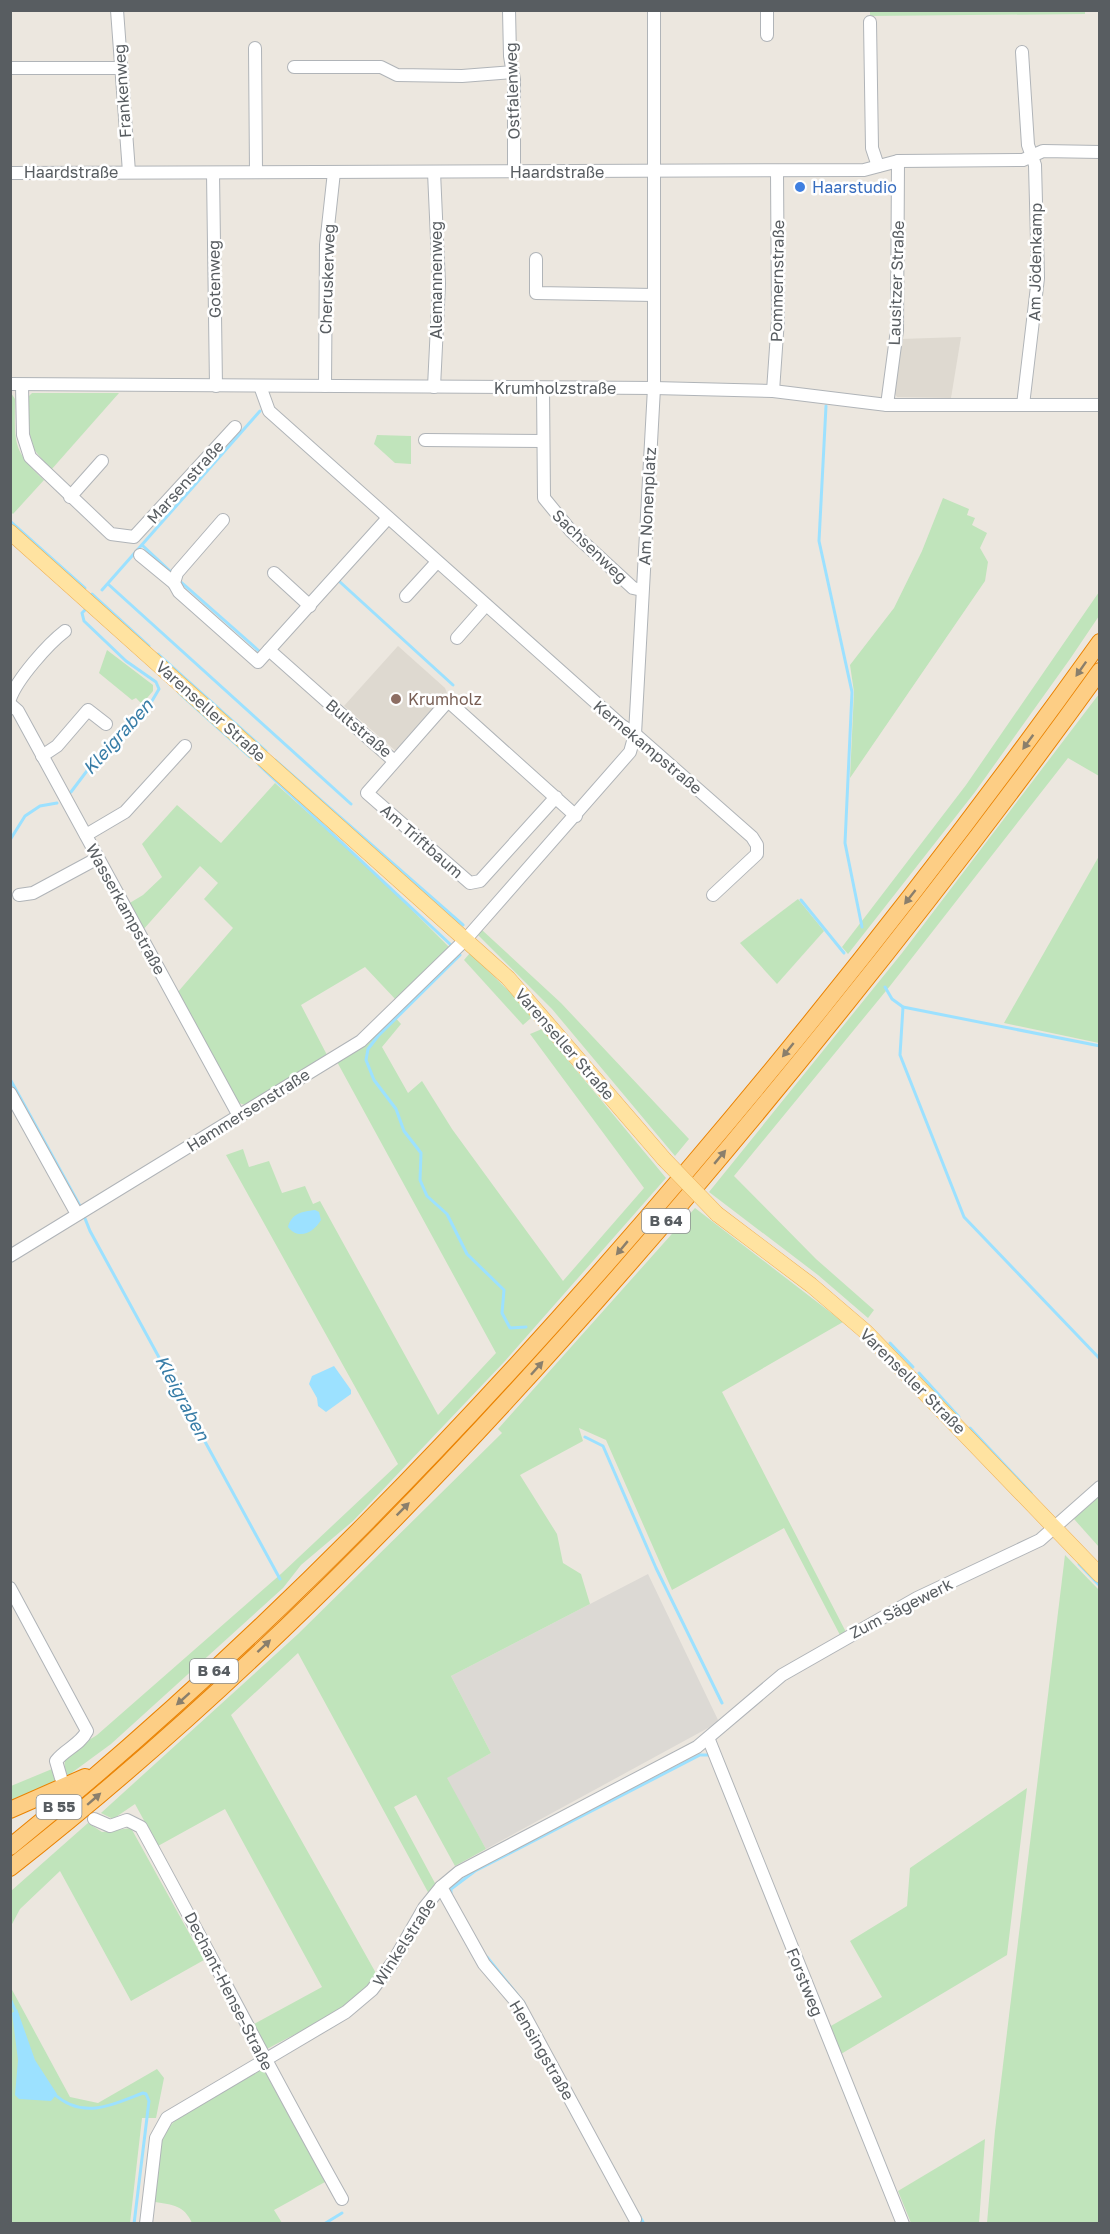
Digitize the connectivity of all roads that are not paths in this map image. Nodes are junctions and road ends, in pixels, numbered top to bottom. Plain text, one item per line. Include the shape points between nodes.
1 (117, 10) edge
2 (509, 10) edge
3 (654, 10) edge
4 (766, 10) edge
5 (870, 22) dead end
6 (767, 35) dead end
7 (255, 48) dead end
8 (1022, 52) dead end
9 (294, 67) dead end
10 (10, 68) edge
11 (119, 68) junction
12 (512, 72) junction
13 (1100, 152) edge
14 (1032, 155) junction
15 (898, 161) junction
16 (878, 166) junction
17 (654, 171) junction
18 (777, 171) junction
19 (129, 172) junction
20 (256, 172) junction
21 (334, 172) junction
22 (434, 172) junction
23 (514, 172) junction
24 (10, 173) edge
25 (213, 173) junction
26 (536, 259) dead end
27 (654, 295) junction
28 (16, 385) edge
29 (216, 386) junction
30 (260, 386) junction
31 (326, 386) junction
32 (434, 387) junction
33 (543, 388) junction
34 (654, 388) junction
35 (773, 391) junction
36 (887, 405) junction
37 (1023, 405) junction
38 (1100, 405) edge
39 (235, 427) dead end
40 (425, 440) dead end
41 (543, 441) junction
42 (102, 461) dead end
43 (70, 497) junction
44 (388, 518) junction
45 (223, 520) dead end
46 (10, 532) edge
47 (140, 555) dead end
48 (437, 562) junction
49 (274, 573) dead end
50 (174, 583) junction
51 (642, 590) junction
52 (406, 596) dead end
53 (486, 605) junction
54 (310, 606) junction
55 (65, 631) dead end
56 (457, 638) dead end
57 (1100, 642) edge
58 (270, 650) junction
59 (10, 671) edge
60 (1100, 671) edge
61 (22, 680) junction
62 (10, 699) edge
63 (10, 704) edge
64 (106, 724) dead end
65 (635, 734) junction
66 (185, 746) dead end
67 (42, 756) junction
68 (393, 760) junction
69 (556, 797) junction
70 (576, 816) junction
71 (86, 835) junction
72 (98, 858) junction
73 (20, 895) dead end
74 (713, 895) dead end
75 (466, 939) junction
76 (10, 1093) edge
77 (239, 1116) junction
78 (77, 1215) junction
79 (10, 1256) edge
80 (1100, 1487) edge
81 (1055, 1527) junction
82 (1100, 1575) edge
83 (10, 1588) edge
84 (708, 1740) junction
85 (108, 1766) junction
86 (61, 1778) dead end
87 (10, 1810) edge
88 (94, 1819) dead end
89 (12, 1862) edge
90 (441, 1887) junction
91 (263, 2059) junction
92 (342, 2199) dead end
93 (634, 2219) dead end
94 (146, 2223) edge
95 (903, 2223) edge

1 - 11 street, Frankenweg
2 - 12 street, Ostfalenweg
3 - 17 street, Am Nonenplatz
4 - 6 street
5 - 16 street via 872,148
7 - 20 street
8 - 14 street, Am Jödenkamp via 1028,145
9 - 12 street via 381,67 397,75
10 - 11 street
11 - 19 street, Frankenweg
12 - 23 street, Ostfalenweg
13 - 14 street, Haardstraße via 1043,151
14 - 15 street, Haardstraße via 1023,160
14 - 37 street, Am Jödenkamp via 1038,278
15 - 16 street, Haardstraße
15 - 36 street, Lausitzer Straße via 897,330
16 - 18 street, Haardstraße via 864,170
17 - 18 street, Haardstraße
17 - 23 street, Haardstraße
17 - 27 street, Am Nonenplatz
18 - 35 street, Pommernstraße via 778,319
19 - 24 street, Haardstraße
19 - 25 street, Haardstraße
20 - 21 street, Haardstraße
20 - 25 street, Haardstraße
21 - 22 street, Haardstraße
21 - 31 street, Cheruskerweg via 326,255
22 - 23 street, Haardstraße
22 - 32 street, Alemannenweg via 439,284
25 - 29 street, Gotenweg
26 - 27 street via 536,293
27 - 34 street, Am Nonenplatz
28 - 29 street, Krumholzstraße
28 - 43 street via 25,448 36,465
29 - 30 street, Krumholzstraße
30 - 31 street, Krumholzstraße
30 - 44 street, Kernekampstraße via 269,411
31 - 32 street, Krumholzstraße
32 - 33 street, Krumholzstraße
33 - 34 street, Krumholzstraße
33 - 41 street, Sachsenweg
34 - 35 street, Krumholzstraße
34 - 51 street, Am Nonenplatz
35 - 36 street, Krumholzstraße
36 - 37 street, Krumholzstraße
37 - 38 street, Krumholzstraße
39 - 43 street, Marsenstraße via 134,537 111,534
40 - 41 street
41 - 51 street, Sachsenweg via 542,490 548,506 633,588
42 - 43 street
44 - 48 street, Kernekampstraße
44 - 54 street
45 - 50 street via 177,573
46 - 75 main road, Varenseller Straße
47 - 50 street
48 - 52 street
48 - 53 street, Kernekampstraße
49 - 54 street
50 - 58 street via 179,592 258,662
51 - 65 street, Am Nonenplatz
53 - 56 street
53 - 65 street, Kernekampstraße
54 - 58 street
55 - 61 street
57 -> 85 highway, B 64 via 986,800 883,933 599,1275 469,1418 326,1564
58 - 68 street, Bultstraße
59 - 61 street
89 -> 60 highway, B 64 via 135,1763 253,1657 480,1431 611,1286 769,1100 998,810
61 - 62 street
63 - 67 street, Wasserkampstraße via 18,711
64 - 67 street via 88,710 57,746
65 - 70 street, Am Nonenplatz via 630,752
65 - 74 street, Kernekampstraße via 757,845 757,854
66 - 71 street via 125,812
67 - 71 street, Wasserkampstraße
68 - 69 street, Bultstraße via 448,700
68 - 69 street, Am Triftbaum via 367,793 470,883 480,881
69 - 70 street, Bultstraße
70 - 75 street, Am Nonenplatz
71 - 72 street, Wasserkampstraße
72 - 73 street via 33,894
72 - 77 street, Wasserkampstraße
75 - 77 street, Hammersenstraße via 361,1041
75 - 81 main road, Varenseller Straße, bridge via 543,1016 664,1159 717,1214 866,1332
76 - 78 street
77 - 78 street, Hammersenstraße
78 - 79 street, Hammersenstraße
80 - 81 street, Zum Sägewerk
81 - 82 main road, Varenseller Straße
81 - 84 street, Zum Sägewerk via 1040,1540 917,1598 782,1675
83 - 86 street via 87,1731 56,1761
84 - 90 street, Winkelstraße via 459,1872
84 - 95 street, Forstweg
85 - 87 highway, B 64
85 - 89 highway, B 55
88 - 91 street, Dechant-Hense-Straße via 110,1826 127,1820 141,1827 222,1973
90 - 91 street, Winkelstraße via 372,1990 346,2012
90 - 93 street, Hensingstraße via 484,1964 519,2005
91 - 92 street, Dechant-Hense-Straße
91 - 94 street, Winkelstraße via 167,2118 156,2138

